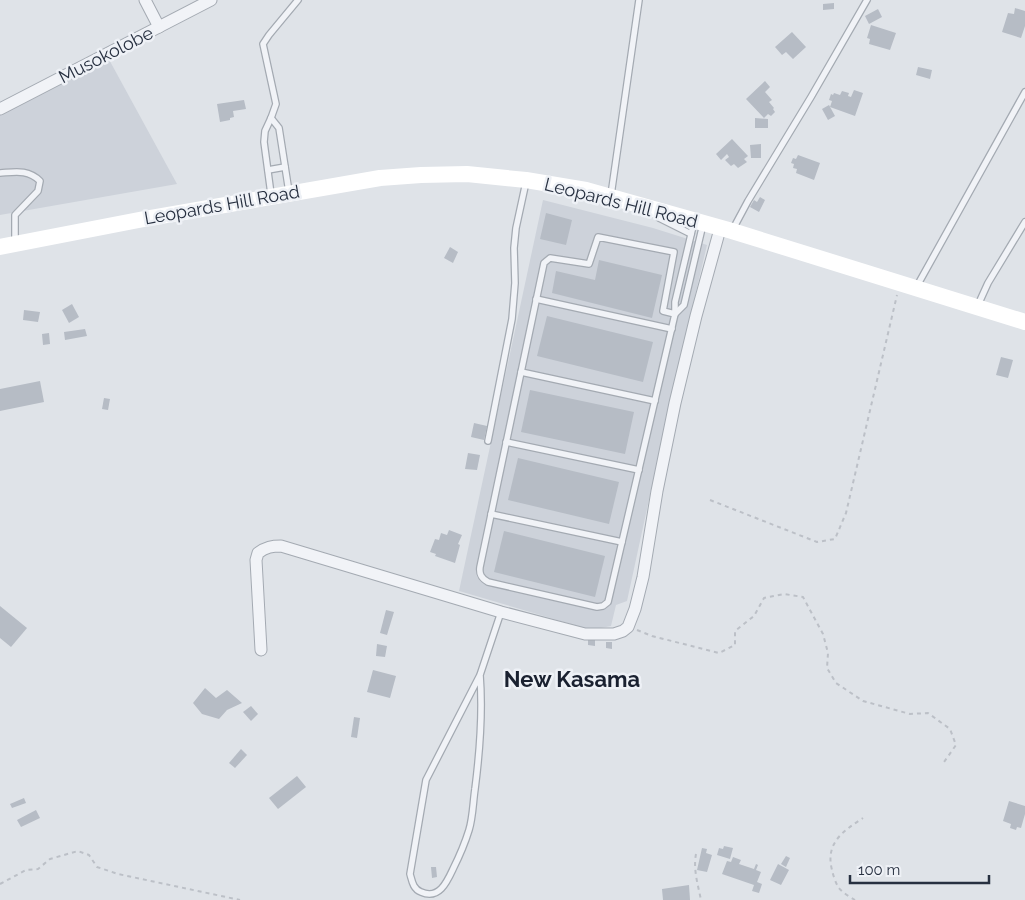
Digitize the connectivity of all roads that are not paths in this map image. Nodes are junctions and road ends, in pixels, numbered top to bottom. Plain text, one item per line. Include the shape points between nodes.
1 (145, 0) edge
2 (211, 0) edge
3 (298, 0) edge
4 (639, 0) edge
5 (867, 0) edge
6 (159, 27) junction
7 (1025, 92) edge
8 (0, 109) edge
9 (271, 118) junction
10 (285, 167) junction
11 (268, 170) junction
12 (0, 174) edge
13 (526, 180) junction
14 (289, 194) junction
15 (271, 196) junction
16 (610, 197) junction
17 (1025, 222) edge
18 (696, 226) junction
19 (726, 230) junction
20 (8, 245) edge
21 (916, 287) junction
22 (536, 299) junction
23 (977, 306) junction
24 (675, 314) junction
25 (1025, 322) edge
26 (672, 329) junction
27 (521, 372) junction
28 (655, 401) junction
29 (488, 441) dead end
30 (506, 442) junction
31 (639, 470) junction
32 (491, 514) junction
33 (622, 542) junction
34 (501, 612) junction
35 (261, 650) dead end
36 (480, 675) junction

1 - 6 street
2 - 6 street, Musokolobe
3 - 9 lane via 263,44 276,104
4 - 16 lane
5 - 19 lane via 748,200
6 - 8 street, Musokolobe
7 - 21 lane
9 - 10 lane via 280,128
9 - 11 lane via 264,131
10 - 11 lane
10 - 14 lane
11 - 15 lane
12 - 20 lane via 18,171 33,174 40,181 38,191 15,215
13 - 14 main road, Leopards Hill Road via 467,174 421,175 380,178
13 - 16 main road, Leopards Hill Road
13 - 29 lane via 516,228 512,318
14 - 15 main road, Leopards Hill Road
15 - 20 main road, Leopards Hill Road
16 - 18 main road, Leopards Hill Road
17 - 23 lane
18 - 19 main road, Leopards Hill Road
18 - 24 lane via 675,302
18 - 24 lane via 684,305
19 - 21 main road, Leopards Hill Road
19 - 34 street via 696,316 657,491 643,577 628,627 614,634 585,634
21 - 23 main road, Leopards Hill Road
22 - 24 lane via 547,259 588,264 598,237 674,252 663,310
22 - 26 lane
22 - 27 lane
23 - 25 main road, Leopards Hill Road
24 - 26 lane
26 - 28 lane
27 - 28 lane
27 - 30 lane
28 - 31 lane
30 - 31 lane
30 - 32 lane
31 - 33 lane
32 - 33 lane
32 - 33 lane via 479,573 483,579 597,607 608,602
34 - 35 street via 272,546 258,553 256,560
34 - 36 lane
36 - 36 lane via 482,714 469,830 445,885 438,893 430,895 416,888 410,874 426,780

